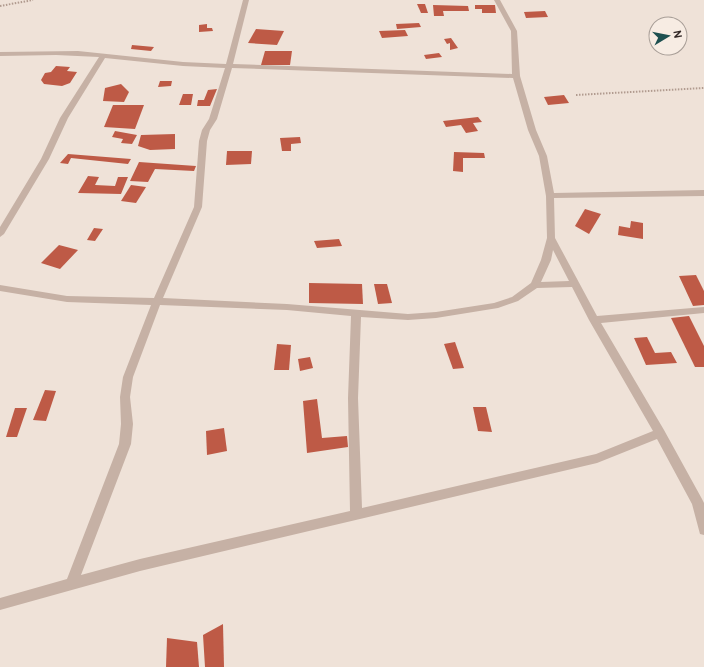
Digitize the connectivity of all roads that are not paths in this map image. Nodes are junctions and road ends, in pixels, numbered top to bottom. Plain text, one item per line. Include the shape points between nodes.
1 (246, 0) edge
2 (497, 0) edge
3 (0, 54) edge
4 (103, 56) junction
5 (229, 66) junction
6 (516, 76) junction
7 (704, 193) edge
8 (550, 196) junction
9 (0, 234) edge
10 (551, 238) junction
11 (575, 284) junction
12 (535, 286) junction
13 (0, 288) edge
14 (157, 301) junction
15 (704, 310) edge
16 (356, 312) junction
17 (594, 320) junction
18 (660, 433) junction
19 (356, 515) junction
20 (704, 530) edge
21 (72, 583) junction
22 (0, 604) edge

1 - 5 street
2 - 6 street via 514,31
3 - 4 street via 50,52
4 - 5 street
4 - 9 street via 64,118 45,160
5 - 6 street
5 - 14 street via 213,119 203,141 198,207
6 - 8 street via 532,130 543,156
7 - 8 street
8 - 10 street
10 - 11 street
10 - 12 street via 546,260
11 - 12 street
11 - 17 street
12 - 16 street via 495,306 466,311 408,317
13 - 14 street via 67,299
14 - 16 street
14 - 21 street via 128,377 125,398 125,444
15 - 17 street
16 - 19 street via 353,398
17 - 18 street
18 - 19 street via 597,458
18 - 20 street via 698,503
19 - 21 street
21 - 22 street

